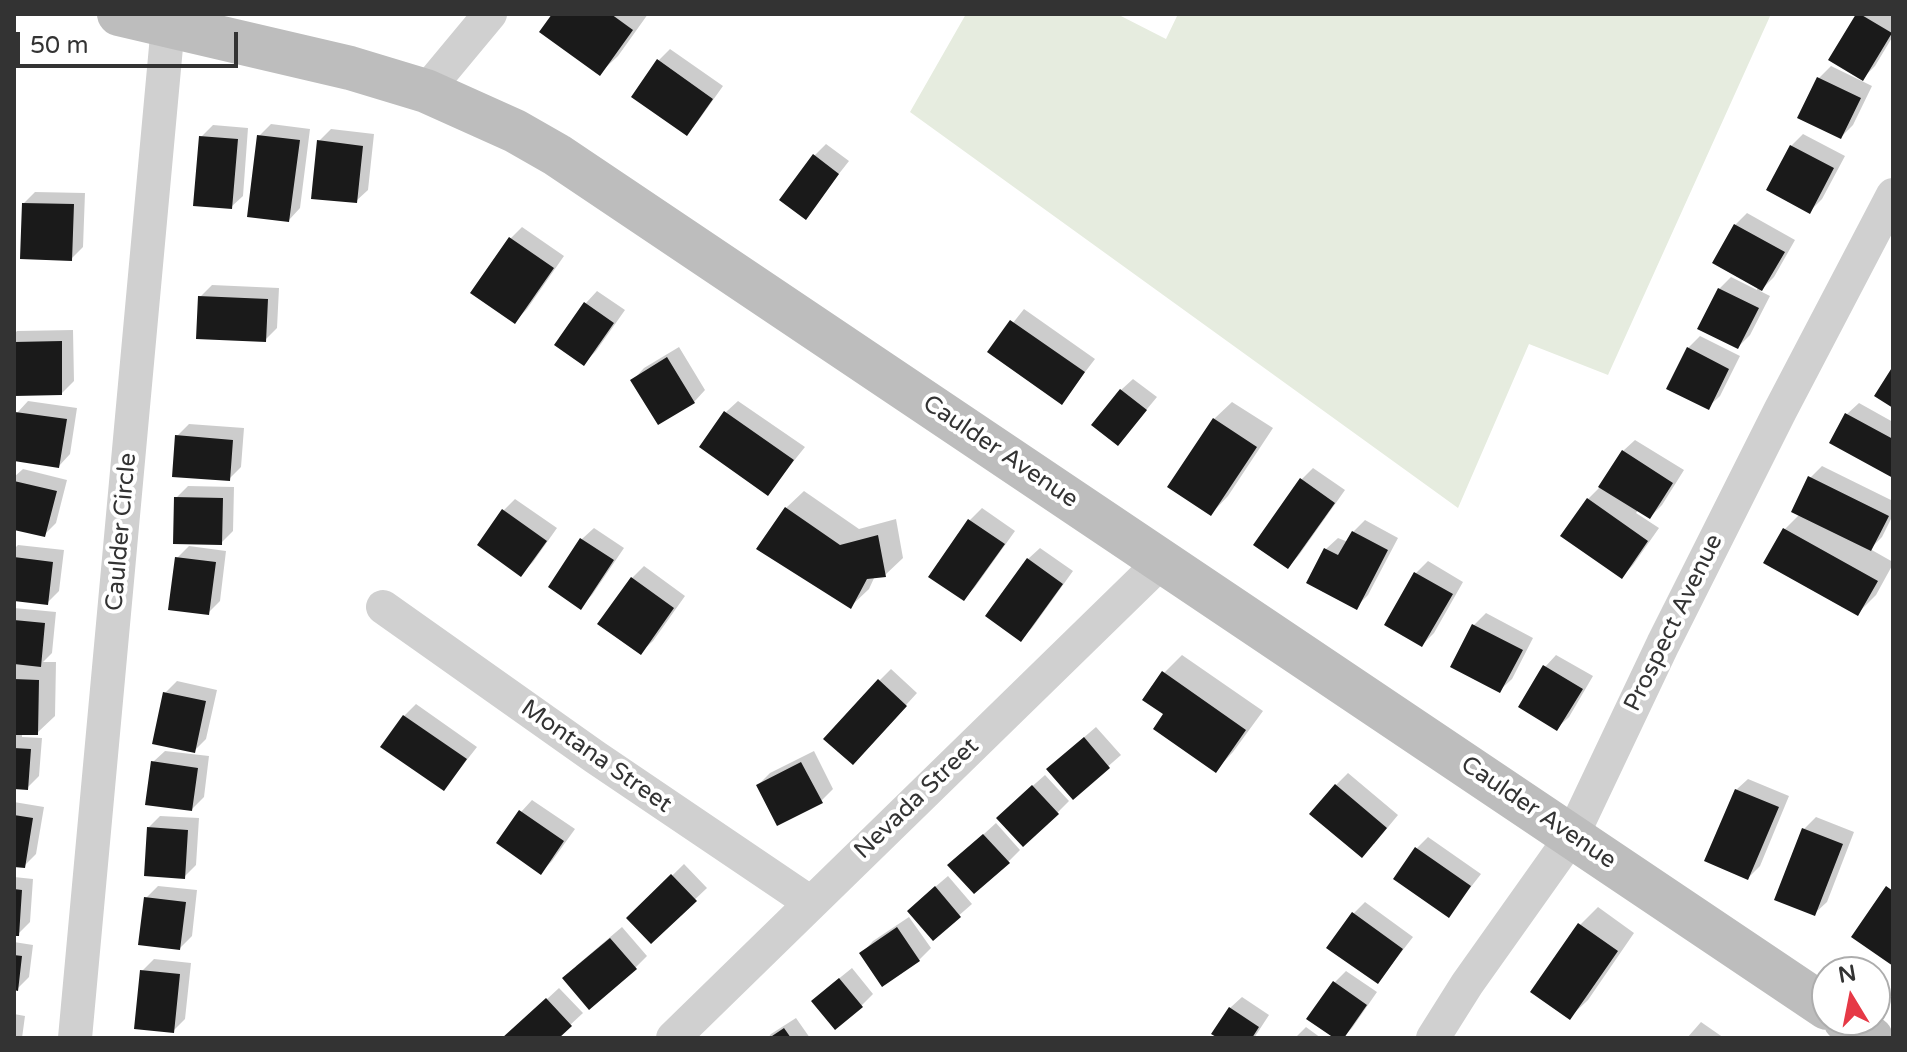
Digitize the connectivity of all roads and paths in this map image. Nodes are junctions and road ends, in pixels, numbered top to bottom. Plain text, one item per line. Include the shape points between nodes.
1 (119, 14) edge
2 (490, 14) edge
3 (168, 25) junction
4 (426, 91) junction
5 (1893, 195) edge
6 (1162, 561) junction
7 (383, 607) dead end
8 (1572, 836) junction
9 (811, 903) junction
10 (1811, 997) edge
11 (75, 1038) edge
12 (673, 1038) edge
13 (1433, 1038) edge

1 - 3 street, Caulder Avenue
2 - 4 street
3 - 4 street, Caulder Avenue
3 - 11 street, Caulder Circle
4 - 6 street, Caulder Avenue via 557,155
5 - 8 street, Prospect Avenue via 1773,424
6 - 8 street, Caulder Avenue
6 - 9 street, Nevada Street
7 - 9 street, Montana Street
8 - 10 street, Caulder Avenue
8 - 13 street, Prospect Avenue
9 - 12 street, Nevada Street

